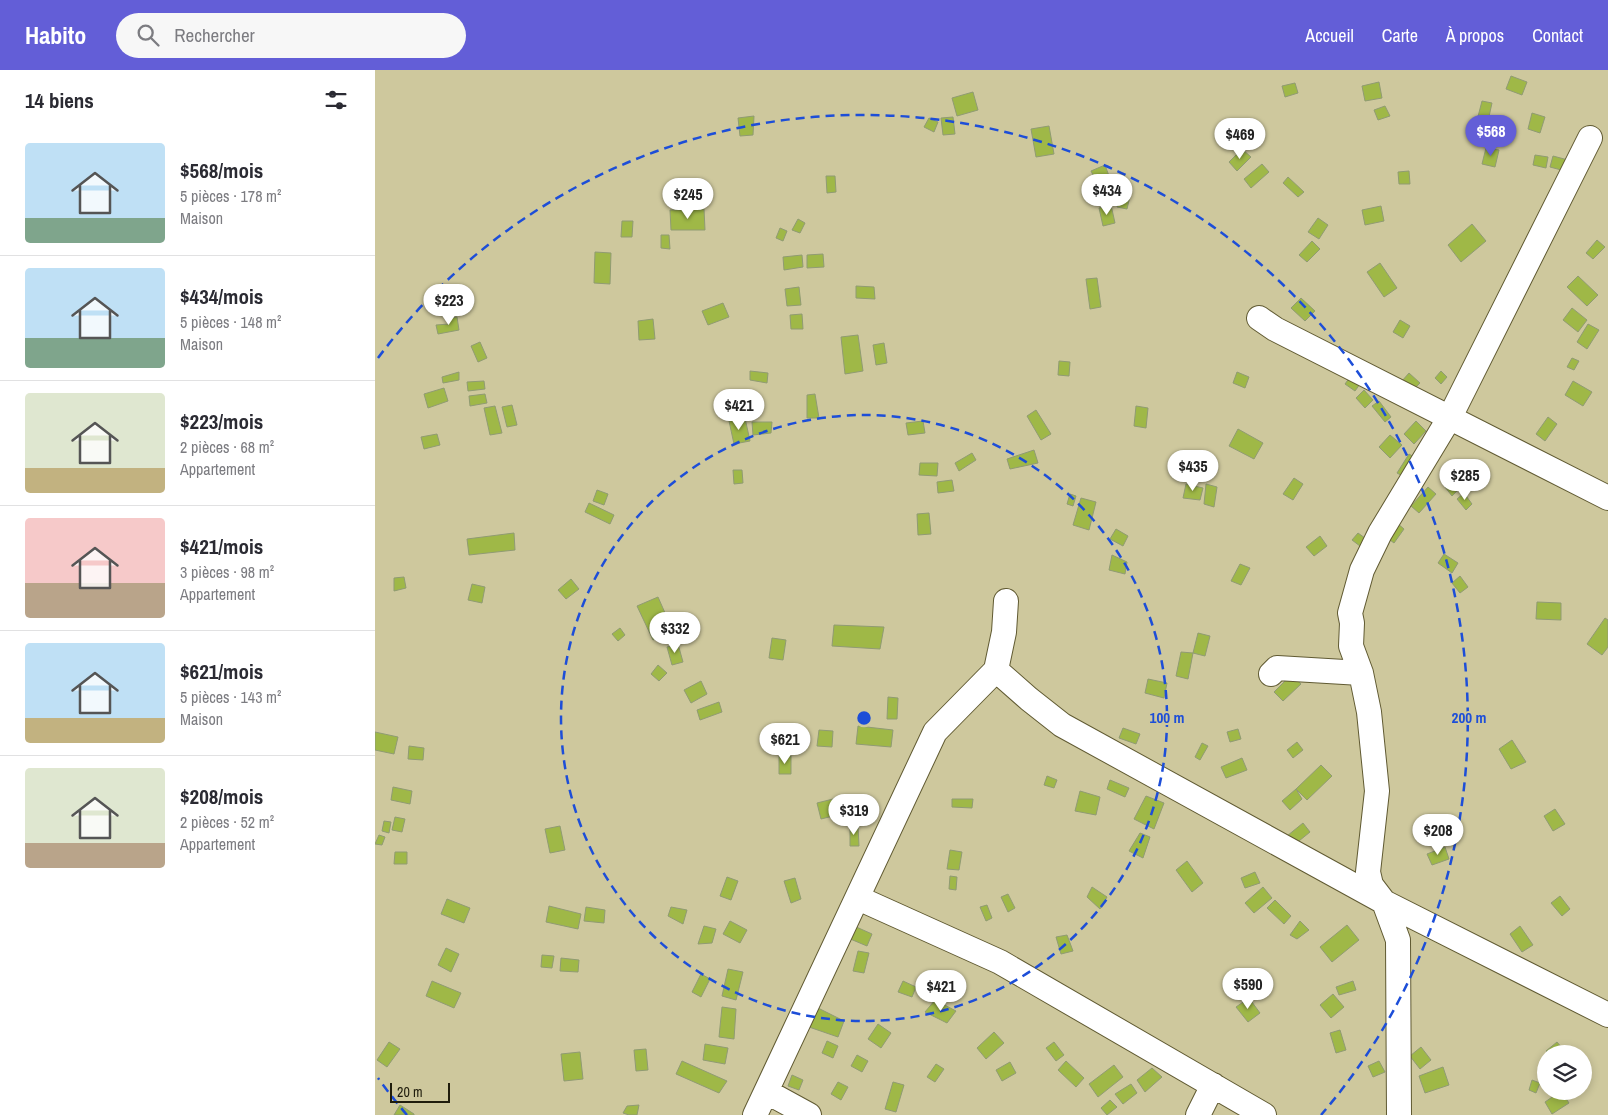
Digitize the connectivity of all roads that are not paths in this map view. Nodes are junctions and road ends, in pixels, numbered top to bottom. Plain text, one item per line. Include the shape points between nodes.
1 (1590, 138) dead end
2 (1259, 318) dead end
3 (1450, 417) junction
4 (1608, 498) edge
5 (1006, 601) dead end
6 (996, 670) junction
7 (1361, 673) junction
8 (1271, 674) dead end
9 (857, 898) junction
10 (1384, 902) junction
11 (1608, 1015) edge
12 (1213, 1085) junction
13 (767, 1092) junction
14 (755, 1115) edge
15 (809, 1115) edge
16 (1198, 1115) edge
17 (1264, 1115) edge
18 (1399, 1115) edge

1 - 3 street
2 - 3 street
3 - 4 street
3 - 7 street via 1380,533 1362,570 1350,613 1351,646
5 - 6 street
6 - 9 street via 935,732
6 - 10 street via 1063,725
7 - 8 street via 1277,668
7 - 10 street via 1369,712 1377,791 1368,872 1371,885
9 - 12 street via 1000,962
9 - 13 street
10 - 11 street
10 - 18 street via 1398,940
12 - 16 street
12 - 17 street
13 - 14 street
13 - 15 street

